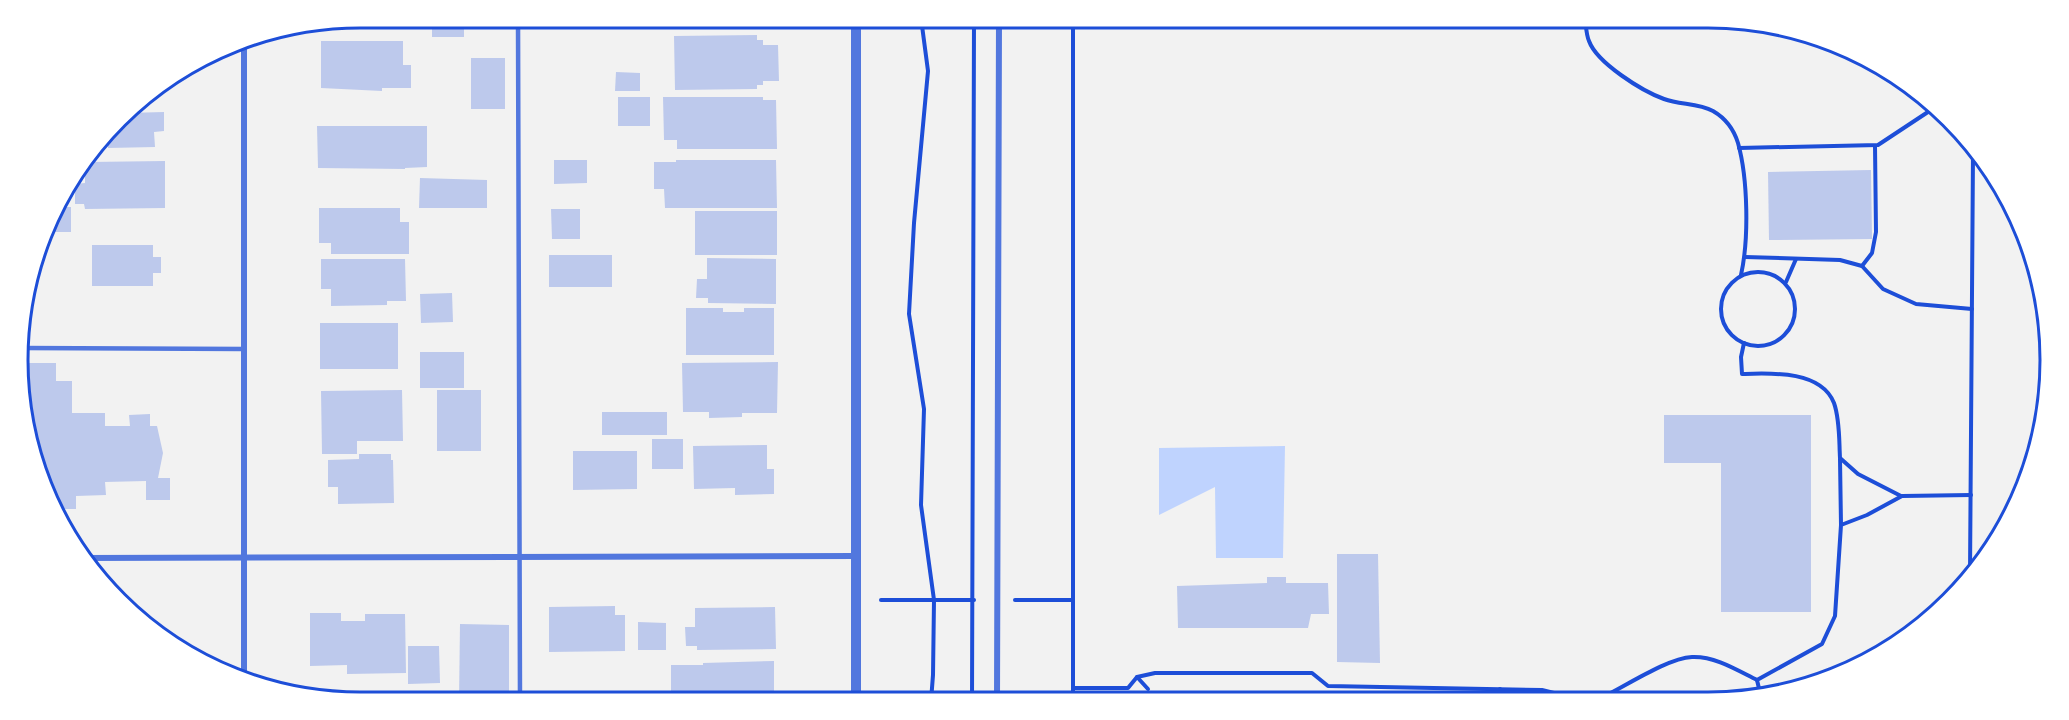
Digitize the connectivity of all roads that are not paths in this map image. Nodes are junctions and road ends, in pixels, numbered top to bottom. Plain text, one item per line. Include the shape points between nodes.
1 (518, 28) edge
2 (856, 28) edge
3 (999, 28) edge
4 (244, 50) edge
5 (29, 348) edge
6 (244, 349) junction
7 (520, 556) junction
8 (856, 556) junction
9 (244, 557) junction
10 (94, 558) edge
11 (244, 670) edge
12 (520, 692) edge
13 (856, 692) edge
14 (997, 692) edge

1 - 7 lane
2 - 8 street
3 - 14 street
4 - 6 street
5 - 6 lane
6 - 9 street
7 - 8 street
7 - 9 street
7 - 12 lane
8 - 13 street
9 - 10 street
9 - 11 street

